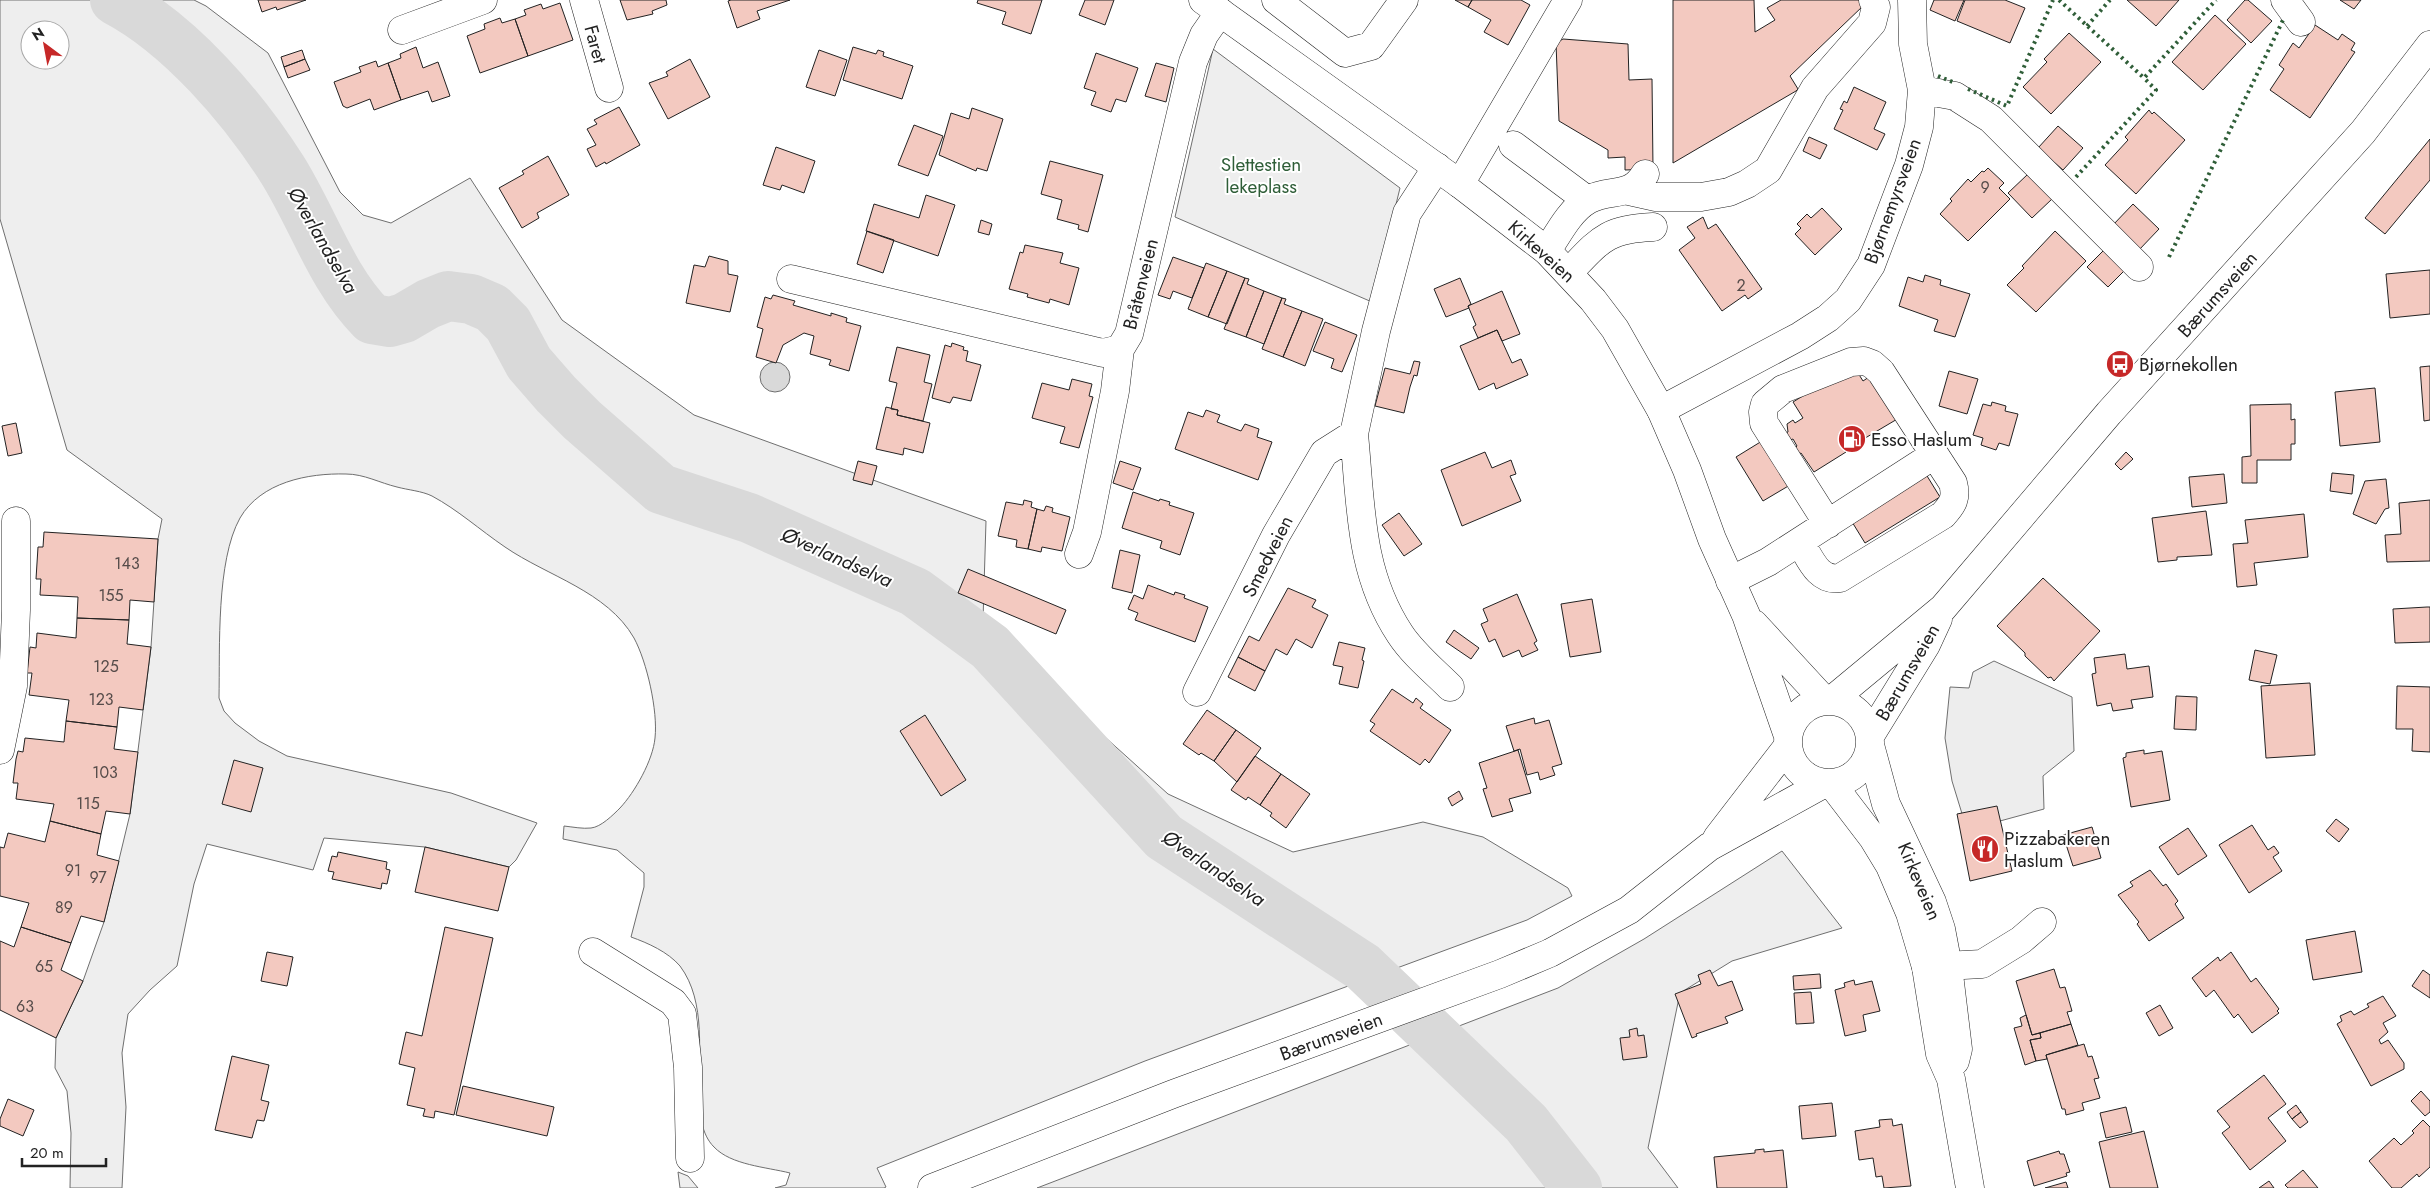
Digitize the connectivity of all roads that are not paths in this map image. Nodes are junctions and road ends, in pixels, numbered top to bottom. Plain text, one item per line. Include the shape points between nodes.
1 (483, 0) edge
2 (584, 0) edge
3 (1276, 0) edge
4 (1404, 0) edge
5 (1568, 0) edge
6 (1873, 0) edge
7 (1912, 0) edge
8 (2284, 0) edge
9 (1212, 6) edge
10 (2301, 22) dead end
11 (402, 30) dead end
12 (2430, 45) edge
13 (608, 88) dead end
14 (1922, 90) junction
15 (1513, 145) dead end
16 (1437, 167) junction
17 (1460, 184) junction
18 (1587, 200) junction
19 (1653, 227) dead end
20 (1547, 250) junction
21 (2139, 267) dead end
22 (1569, 272) junction
23 (791, 279) dead end
24 (1120, 349) junction
25 (1661, 410) junction
26 (1354, 434) junction
27 (1934, 455) junction
28 (16, 521) dead end
29 (1828, 524) junction
30 (1800, 542) junction
31 (1079, 554) dead end
32 (1730, 581) junction
33 (1943, 608) junction
34 (1746, 615) junction
35 (1450, 687) dead end
36 (1197, 692) dead end
37 (1828, 700) junction
38 (1788, 741) junction
39 (1870, 741) junction
40 (0, 750) edge
41 (1828, 783) junction
42 (1709, 847) junction
43 (2042, 922) dead end
44 (593, 952) dead end
45 (1937, 966) junction
46 (690, 1158) dead end
47 (932, 1188) edge
48 (1970, 1188) edge

1 - 11 main road
2 - 13 main road, Faret
3 - 4 main road via 1345,53 1371,46
5 - 17 main road
6 - 18 main road via 1876,7 1872,23 1815,88 1768,170 1729,192 1701,197 1656,197 1637,182
7 - 14 main road, Bjørnemyrsveien via 1913,44
8 - 10 main road
9 - 16 main road, Kirkeveien
9 - 24 main road, Bråtenveien via 1193,62 1129,334
12 - 33 main road, Bærumsveien via 2356,139 2109,413
14 - 21 main road via 1955,96 1991,119
14 - 25 main road, Bjørnemyrsveien via 1919,126 1909,165 1871,264 1848,300 1800,336
15 - 18 main road
16 - 17 main road, Kirkeveien
16 - 26 main road via 1407,213 1378,322
17 - 20 main road, Kirkeveien
18 - 20 main road
19 - 22 main road via 1615,231 1596,244
20 - 22 main road, Kirkeveien
22 - 25 main road, Kirkeveien via 1615,329
23 - 24 main road, Bråtenveien via 1102,354
24 - 31 main road via 1112,410 1087,532
25 - 32 main road, Kirkeveien
26 - 35 main road via 1362,538 1368,564 1400,636
26 - 36 main road, Smedveien via 1324,452 1276,535
27 - 29 main road
27 - 29 main road via 1881,372 1872,364 1852,362 1783,389 1765,404 1762,412 1764,423
27 - 30 main road via 1953,484 1956,495 1953,505 1943,515 1840,578 1831,580 1822,576
28 - 40 main road via 13,686
29 - 30 main road
30 - 32 main road
32 - 34 main road, Kirkeveien
33 - 37 main road, Bærumsveien
33 - 39 main road, Bærumsveien via 1926,645
34 - 37 main road, Kirkeveien
34 - 38 main road, Kirkeveien
37 - 38 main road via 1811,704 1800,712 1792,723
37 - 39 main road via 1846,704 1858,712 1866,723
38 - 41 main road via 1792,760 1800,771 1811,779
38 - 42 main road, Bærumsveien
39 - 41 main road via 1867,760 1858,772 1846,780
39 - 45 main road, Kirkeveien via 1886,804 1932,902
41 - 42 main road, Bærumsveien
41 - 45 main road, Kirkeveien via 1873,838 1890,866
42 - 47 main road, Bærumsveien via 1629,910 1550,954 1173,1094
43 - 45 main road via 2021,940 1982,964
44 - 46 main road via 673,1002 682,1014 688,1067
45 - 48 main road, Kirkeveien via 1940,1054 1952,1079

